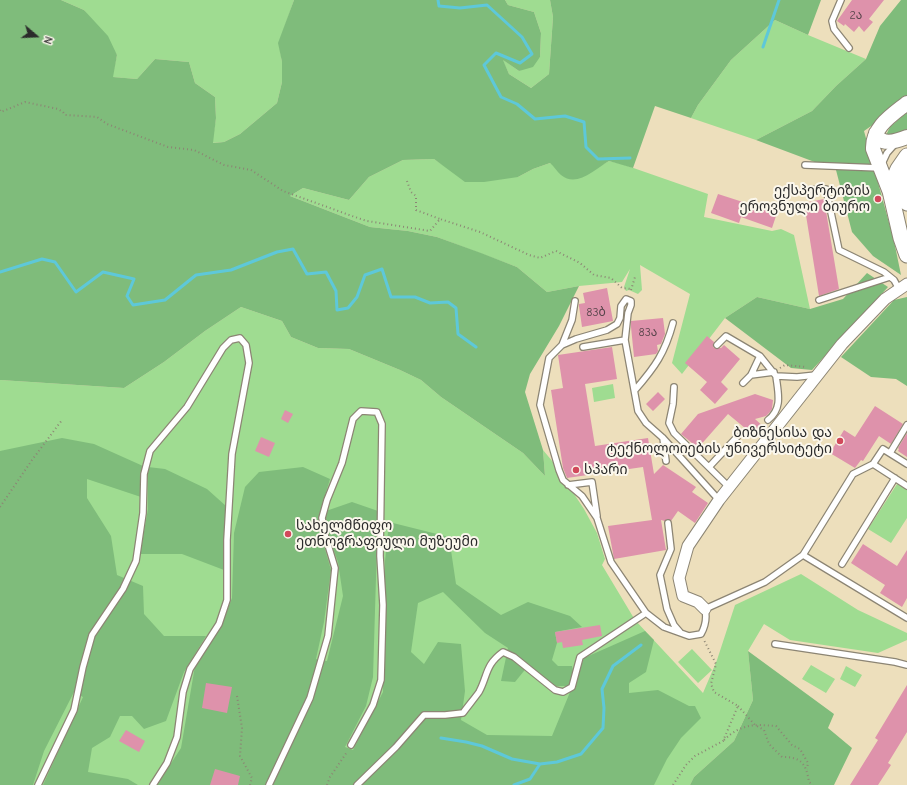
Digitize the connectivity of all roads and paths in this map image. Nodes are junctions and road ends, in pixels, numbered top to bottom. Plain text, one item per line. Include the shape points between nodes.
1 (841, 0) edge
2 (849, 48) dead end
3 (907, 103) edge
4 (0, 110) edge
5 (876, 133) junction
6 (903, 138) edge
7 (907, 156) edge
8 (907, 163) edge
9 (805, 165) dead end
10 (880, 168) junction
11 (407, 181) dead end
12 (806, 190) dead end
13 (891, 195) junction
14 (907, 203) edge
15 (440, 219) junction
16 (907, 255) edge
17 (635, 277) dead end
18 (890, 277) junction
19 (903, 288) edge
20 (631, 289) junction
21 (628, 299) junction
22 (819, 300) dead end
23 (575, 301) dead end
24 (673, 323) dead end
25 (625, 340) junction
26 (562, 345) junction
27 (717, 345) dead end
28 (583, 347) dead end
29 (760, 356) junction
30 (799, 367) dead end
31 (775, 374) junction
32 (751, 375) junction
33 (817, 375) junction
34 (743, 383) dead end
35 (674, 387) dead end
36 (634, 390) junction
37 (62, 420) dead end
38 (768, 420) dead end
39 (907, 425) edge
40 (737, 437) dead end
41 (663, 438) junction
42 (890, 453) junction
43 (666, 461) dead end
44 (873, 464) junction
45 (907, 464) edge
46 (709, 467) junction
47 (895, 478) junction
48 (568, 485) junction
49 (907, 486) edge
50 (728, 487) junction
51 (719, 500) junction
52 (0, 507) edge
53 (597, 518) junction
54 (668, 523) dead end
55 (803, 555) junction
56 (842, 564) dead end
57 (705, 609) junction
58 (646, 614) junction
59 (907, 618) edge
60 (680, 633) junction
61 (701, 634) junction
62 (774, 644) dead end
63 (907, 666) edge
64 (237, 696) dead end
65 (738, 706) junction
66 (755, 726) junction
67 (723, 741) junction
68 (351, 745) joint
69 (807, 769) junction
70 (38, 785) edge
71 (153, 785) edge
72 (250, 785) edge
73 (269, 785) edge
74 (327, 785) edge
75 (357, 785) edge
76 (673, 785) edge
77 (813, 785) edge

1 - 2 lane via 832,21 834,29
3 - 5 street via 887,119
4 - 15 path via 2,112 25,102 58,109 65,115 97,117 107,124 168,147 194,150 224,166 251,170 283,191 367,221 430,231
5 - 6 street via 881,141 889,142
5 - 10 street via 873,149
6 - 10 lane via 887,153
7 - 13 main road via 898,168
8 - 14 main road via 902,179 902,190
9 - 10 lane
10 - 13 street
11 - 15 path via 411,192 416,196 416,210
12 - 18 lane via 826,189 839,250
13 - 16 main road
15 - 20 path via 480,232 529,255 540,258 556,251 580,263 594,275 611,278 622,288
17 - 20 path
18 - 19 lane
18 - 22 lane
19 - 33 street via 885,298
20 - 21 path
21 - 25 lane via 631,305
21 - 26 lane via 623,302 620,318 612,328
23 - 26 lane via 572,320
24 - 36 lane via 669,339 658,361
25 - 28 lane
25 - 36 lane
26 - 48 lane via 549,358 540,405 559,470
27 - 29 lane via 726,336
29 - 31 lane
29 - 32 lane
30 - 31 path via 785,365
31 - 32 lane
31 - 33 lane via 797,377
31 - 38 lane via 778,405
32 - 34 lane
33 - 50 street
35 - 46 lane via 674,404 669,423 674,433
36 - 41 lane via 638,411 646,423
37 - 52 path
39 - 42 lane
40 - 46 lane
41 - 43 lane
41 - 51 lane
42 - 44 lane via 883,449
42 - 45 lane
44 - 47 lane
44 - 55 lane via 853,474
46 - 50 lane
47 - 49 lane
47 - 56 lane
48 - 53 lane via 582,496
48 - 53 lane via 592,482
50 - 51 street
51 - 57 street via 688,546 679,578 683,596 698,602
53 - 58 lane via 610,562
54 - 60 lane via 671,549 660,575 667,609
55 - 57 lane via 765,582
55 - 59 lane
57 - 61 lane via 707,617
58 - 60 lane via 664,627
58 - 75 lane via 580,657 572,687 563,692 555,690 514,657 503,652 494,659 479,692 463,713 424,715
60 - 61 lane via 688,636
61 - 65 path via 716,664 710,684 714,692
62 - 63 lane
64 - 72 path via 242,728 240,756 252,778
65 - 66 path
65 - 67 path
66 - 67 path via 744,726 733,731
66 - 69 path via 764,730 769,744 782,757 794,757
66 - 69 path via 776,726 792,745 800,749 808,763
67 - 76 path via 690,760
68 - 73 lane via 373,705 381,680 382,424 377,412 361,411 353,419 342,463 322,518 335,568 328,636 310,698
68 - 74 path
69 - 77 path via 809,782
70 - 71 lane via 74,710 92,635 123,589 136,561 143,513 144,474 150,451 187,407 223,348 231,340 240,338 246,345 249,363 232,454 227,540 227,600 218,624 190,669 183,692 177,737 167,763

